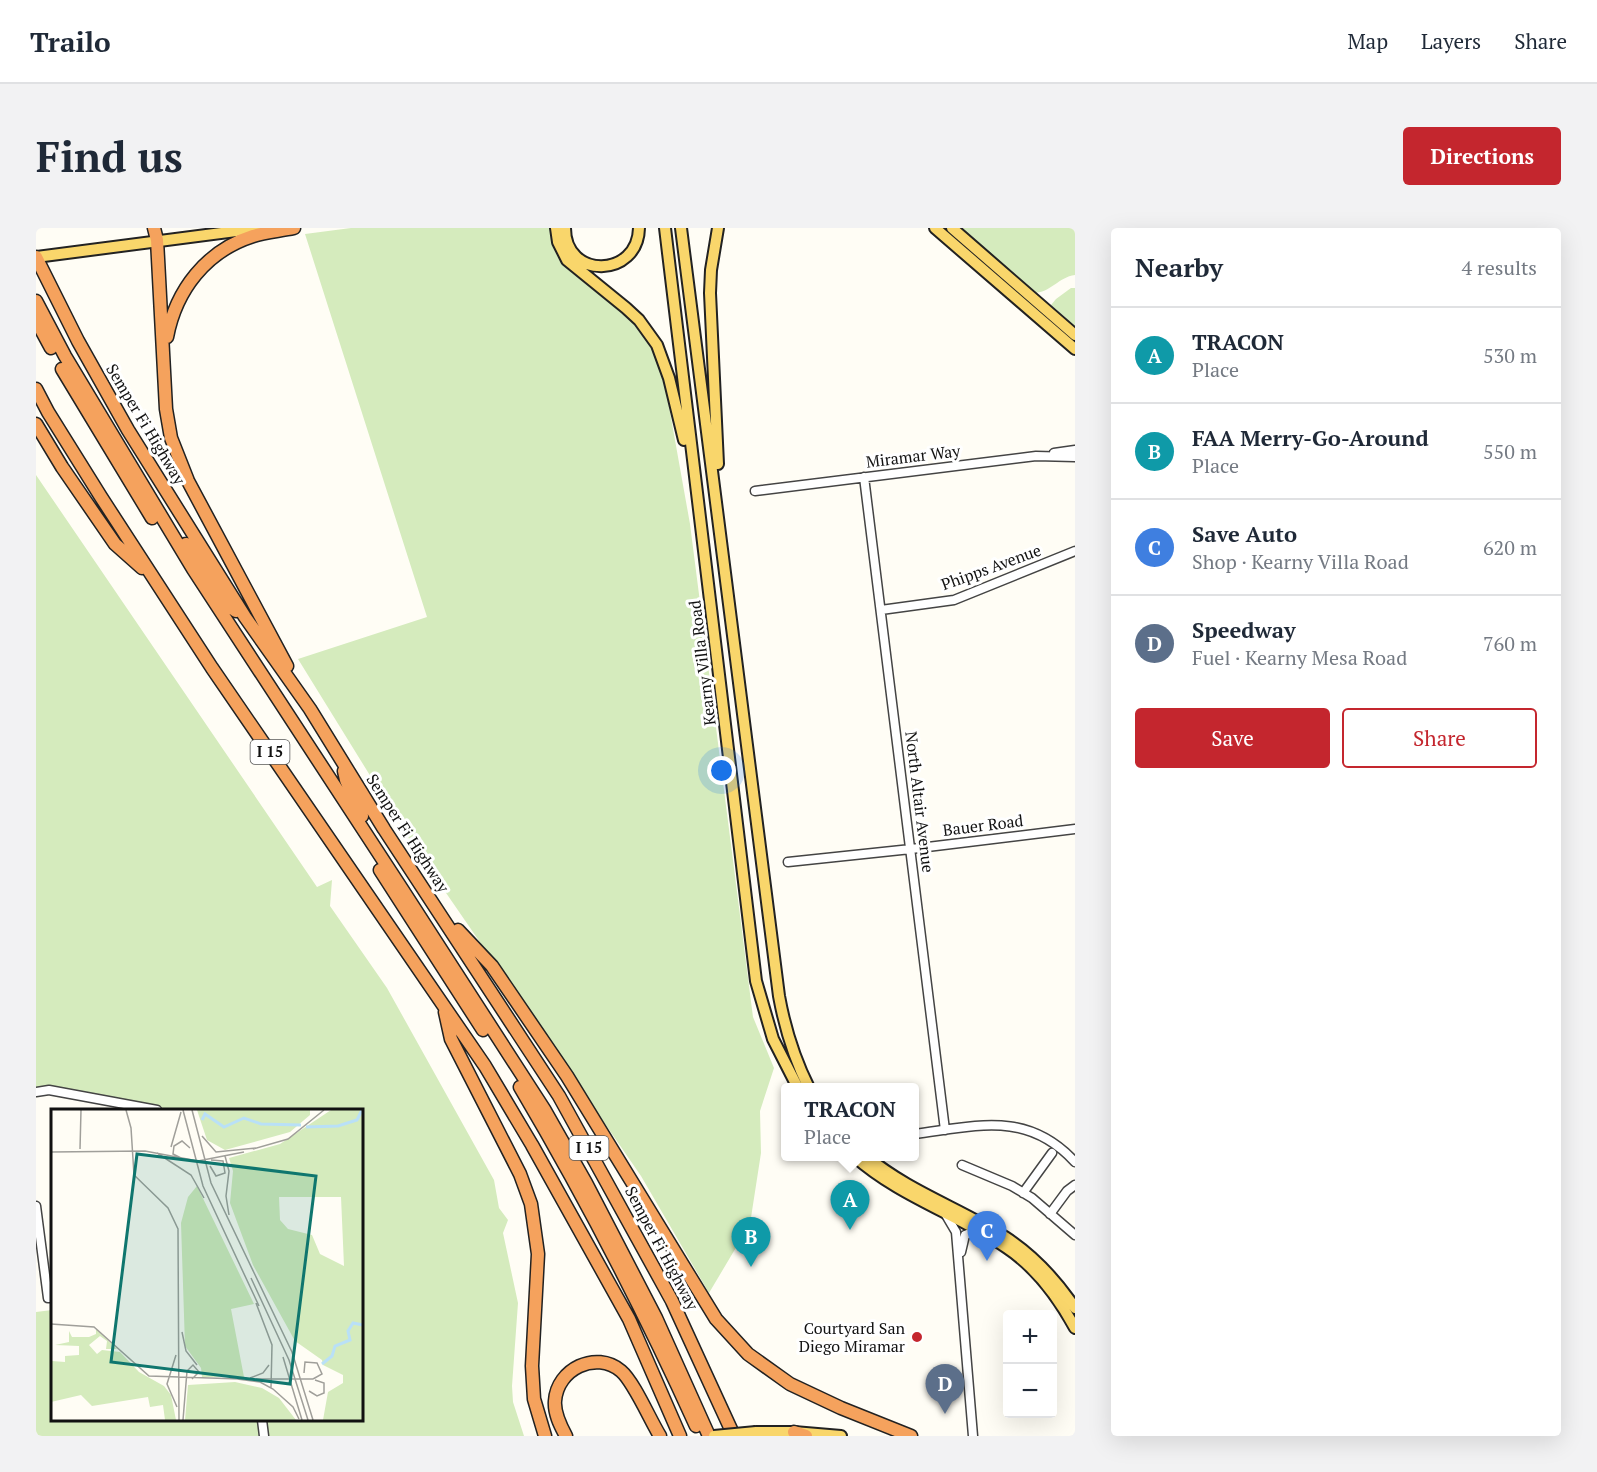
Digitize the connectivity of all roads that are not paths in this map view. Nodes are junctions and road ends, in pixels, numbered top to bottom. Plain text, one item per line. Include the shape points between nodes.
1 (260, 228) edge
2 (294, 228) edge
3 (556, 228) edge
4 (639, 228) edge
5 (665, 228) edge
6 (681, 228) edge
7 (718, 228) edge
8 (935, 228) edge
9 (952, 228) edge
10 (564, 231) edge
11 (156, 234) edge
12 (36, 257) edge
13 (36, 301) edge
14 (36, 320) edge
15 (1075, 335) edge
16 (1075, 349) edge
17 (164, 353) junction
18 (36, 389) edge
19 (36, 424) edge
20 (691, 450) junction
21 (1075, 450) edge
22 (1036, 456) junction
23 (1075, 458) edge
24 (864, 477) junction
25 (138, 479) junction
26 (716, 488) junction
27 (754, 491) dead end
28 (1075, 551) edge
29 (154, 579) junction
30 (881, 610) junction
31 (245, 617) junction
32 (310, 710) junction
33 (342, 760) junction
34 (1075, 829) edge
35 (911, 849) junction
36 (788, 862) dead end
37 (390, 870) junction
38 (435, 905) junction
39 (443, 1003) junction
40 (795, 1083) edge
41 (806, 1083) edge
42 (36, 1092) edge
43 (153, 1109) edge
44 (945, 1130) junction
45 (919, 1133) edge
46 (1052, 1153) dead end
47 (862, 1161) edge
48 (873, 1161) edge
49 (1075, 1162) edge
50 (962, 1165) dead end
51 (1075, 1185) edge
52 (1023, 1193) junction
53 (36, 1206) edge
54 (1050, 1214) junction
55 (946, 1215) junction
56 (983, 1233) junction
57 (1075, 1235) edge
58 (960, 1262) junction
59 (51, 1298) edge
60 (1075, 1308) edge
61 (1075, 1328) edge
62 (262, 1421) edge
63 (800, 1434) edge
64 (264, 1436) edge
65 (545, 1436) edge
66 (566, 1436) edge
67 (660, 1436) edge
68 (680, 1436) edge
69 (700, 1436) edge
70 (709, 1436) edge
71 (714, 1436) edge
72 (736, 1436) edge
73 (841, 1436) edge
74 (911, 1436) edge
75 (973, 1436) edge

1 - 11 main road
2 - 17 highway via 234,244 198,270 174,311
3 - 20 main road via 567,260 639,320 657,345 685,443
4 - 10 main road via 638,238 627,256 604,267 578,259 569,249
5 - 20 main road, Kearny Villa Road
6 - 26 main road
7 - 26 main road via 710,293
8 - 16 main road
9 - 15 main road
11 - 12 main road
11 - 17 highway
12 - 31 highway, Semper Fi Highway / I 15 via 128,430
13 - 25 highway
14 - 69 highway via 128,480 511,1071 604,1236
17 - 32 highway via 171,438 188,481
18 - 29 highway, I 15
19 - 29 highway via 115,544
20 - 40 main road, Kearny Villa Road via 756,981 773,1039
21 - 22 street
22 - 23 street, Miramar Way
22 - 24 street, Miramar Way
24 - 27 street, Miramar Way
24 - 30 street, North Altair Avenue
25 - 31 highway via 229,606
25 - 37 highway via 193,570
26 - 41 main road via 779,996 786,1032
28 - 30 street, Phipps Avenue via 954,600
29 - 39 highway, I 15
30 - 35 street, North Altair Avenue
31 - 32 highway, Semper Fi Highway / I 15
32 - 33 highway, Semper Fi Highway / I 15
33 - 37 highway via 356,805
33 - 38 highway, Semper Fi Highway / I 15
34 - 35 street, Bauer Road
35 - 36 street, Bauer Road
35 - 44 street, North Altair Avenue
37 - 70 highway via 544,1109 586,1183 656,1318
38 - 72 highway, Semper Fi Highway / I 15 via 578,1129 672,1301
38 - 74 highway via 492,966 567,1076 716,1319 748,1354 790,1384
39 - 65 highway via 451,1039 520,1174 531,1204 538,1254 532,1366 534,1399
39 - 68 highway, I 15 via 485,1066 629,1319
42 - 43 street via 49,1090
44 - 45 street
44 - 49 street via 991,1125 1028,1130 1060,1146
46 - 52 street
47 - 55 main road via 898,1189
48 - 60 main road via 900,1182 1018,1246 1052,1277
50 - 52 street
51 - 54 street
52 - 54 street
53 - 59 street
54 - 57 street
55 - 56 main road
55 - 58 street via 956,1232
56 - 58 street via 965,1235
56 - 61 main road via 1033,1270
58 - 75 street
62 - 64 street
63 - 71 main road, bridge via 756,1432
63 - 73 main road
66 - 67 highway via 557,1419 557,1387 578,1366 596,1362 622,1372

